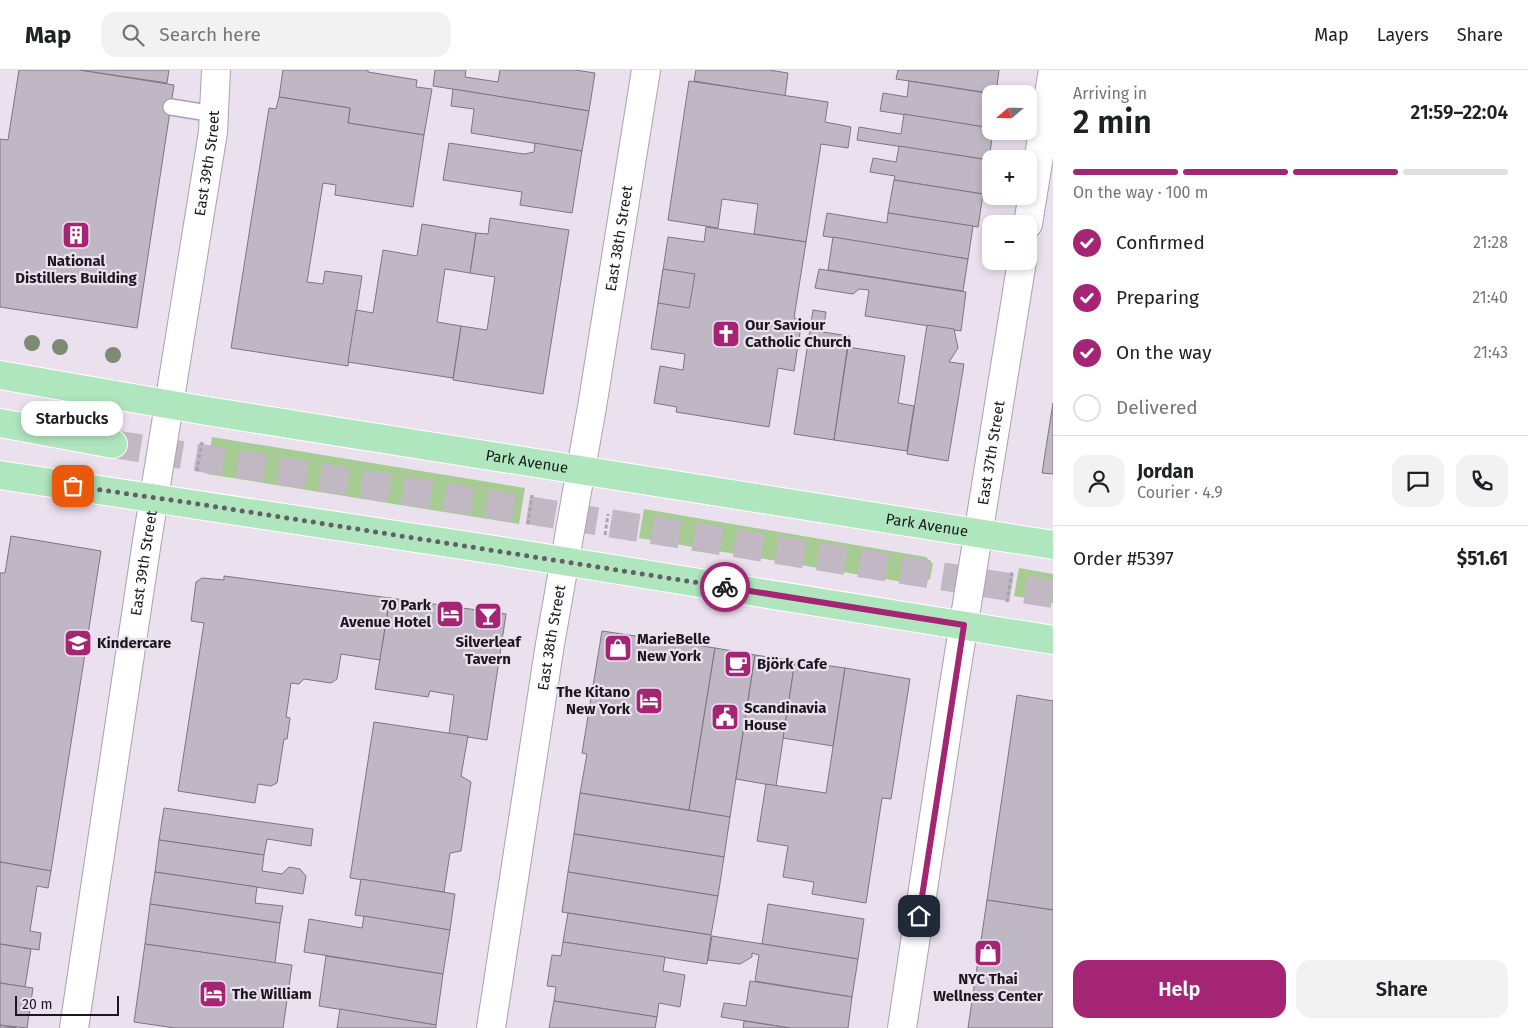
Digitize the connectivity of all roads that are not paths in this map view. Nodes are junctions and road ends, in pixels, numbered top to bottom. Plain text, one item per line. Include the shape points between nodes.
1 (216, 70) edge
2 (646, 70) edge
3 (1053, 70) edge
4 (171, 107) dead end
5 (214, 114) junction
6 (1029, 215) edge
7 (1021, 270) edge
8 (0, 375) edge
9 (170, 404) junction
10 (0, 423) edge
11 (113, 444) tunnel mouth
12 (582, 470) junction
13 (0, 475) edge
14 (154, 498) junction
15 (979, 534) junction
16 (1053, 545) edge
17 (565, 562) junction
18 (964, 625) junction
19 (1053, 640) edge
20 (74, 1028) edge
21 (491, 1028) edge
22 (902, 1028) edge

1 - 5 street, East 39th Street
2 - 12 street, East 38th Street
3 - 6 street
4 - 5 lane
5 - 9 street, East 39th Street
7 - 15 street, East 37th Street
8 - 9 main road, Park Avenue
9 - 12 main road, Park Avenue
9 - 14 street, East 39th Street
10 - 11 main road
12 - 15 main road, Park Avenue
12 - 17 street, East 38th Street
13 - 14 main road
14 - 17 main road
14 - 20 street, East 39th Street
15 - 16 main road, Park Avenue
15 - 18 street, East 37th Street
17 - 18 main road
17 - 21 street, East 38th Street
18 - 19 main road
18 - 22 street, East 37th Street

